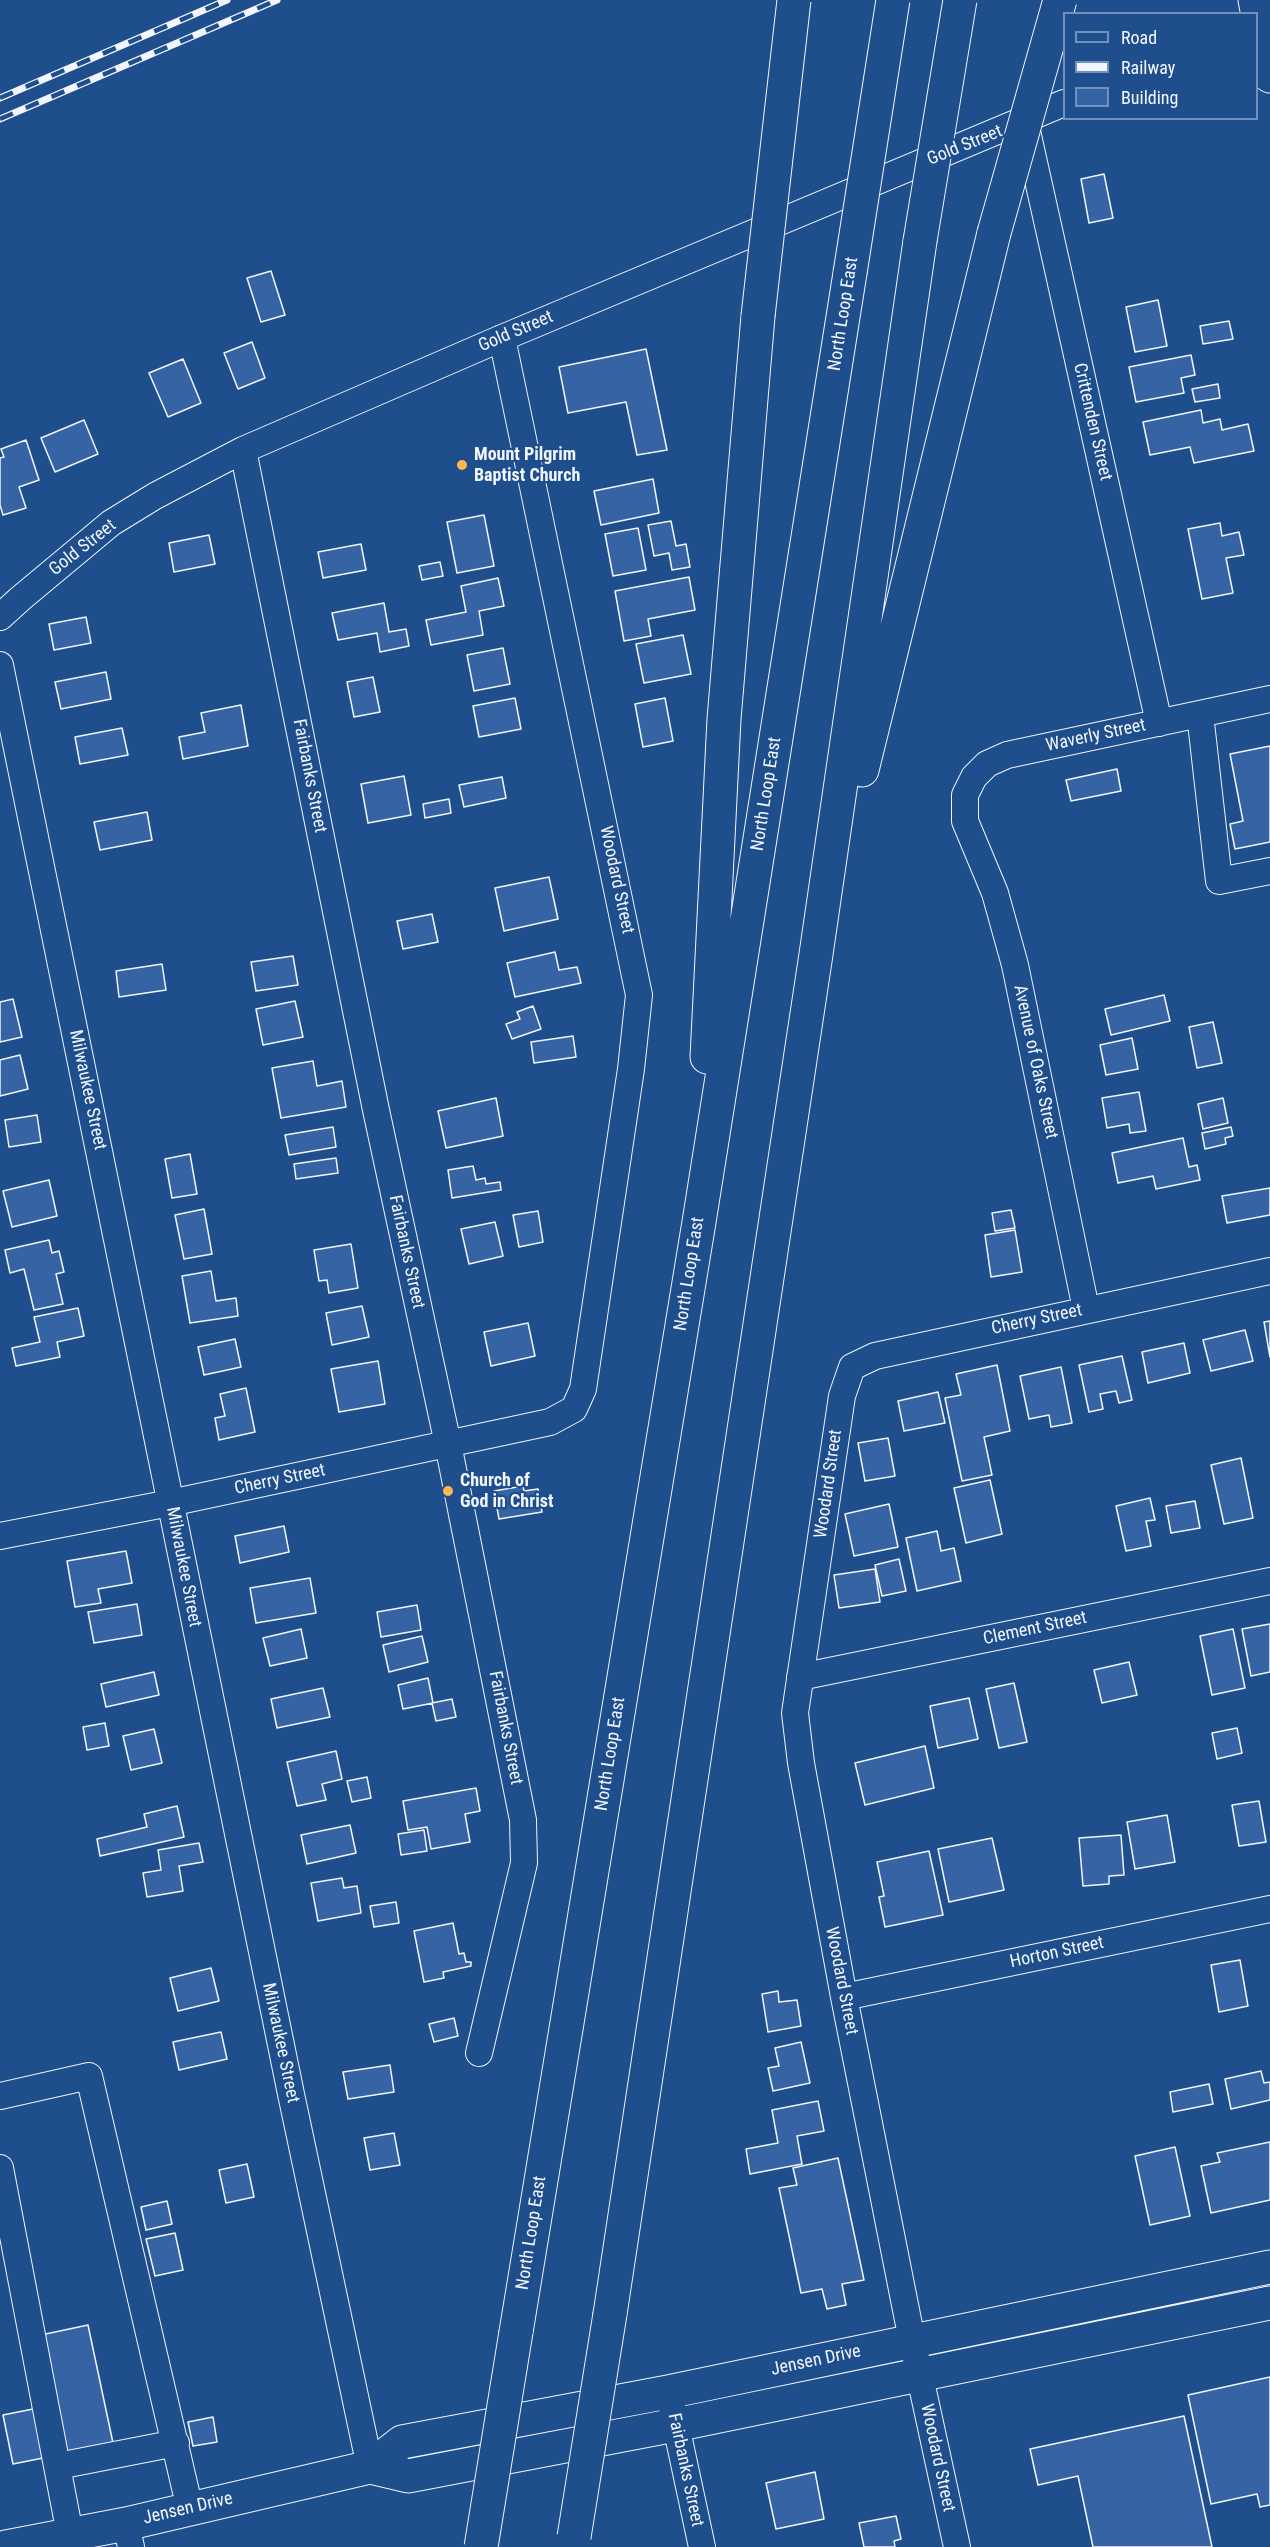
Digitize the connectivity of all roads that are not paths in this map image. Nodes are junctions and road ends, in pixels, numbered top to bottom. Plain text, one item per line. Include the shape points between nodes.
1 (794, 0) edge
2 (893, 0) edge
3 (960, 0) edge
4 (1060, 0) edge
5 (1260, 9) edge
6 (1270, 76) edge
7 (1063, 104) edge
8 (1025, 122) junction
9 (502, 338) junction
10 (243, 450) junction
11 (0, 617) edge
12 (0, 665) edge
13 (1270, 699) edge
14 (1200, 714) junction
15 (1159, 723) junction
16 (965, 821) joint
17 (1270, 871) edge
18 (815, 961) junction
19 (699, 1222) junction
20 (1270, 1271) edge
21 (1086, 1309) junction
22 (839, 1412) joint
23 (559, 1417) joint
24 (448, 1444) junction
25 (170, 1503) junction
26 (0, 1536) edge
27 (1270, 1581) edge
28 (800, 1677) junction
29 (1270, 1909) edge
30 (844, 1997) junction
31 (479, 2053) dead end
32 (0, 2096) edge
33 (0, 2168) edge
34 (1270, 2267) edge
35 (1270, 2303) edge
36 (912, 2340) junction
37 (919, 2375) junction
38 (668, 2392) junction
39 (675, 2425) junction
40 (176, 2443) junction
41 (58, 2466) junction
42 (370, 2467) junction
43 (190, 2509) junction
44 (70, 2534) junction
45 (128, 2535) edge
46 (573, 2542) edge
47 (6, 2547) edge
48 (481, 2547) edge
49 (702, 2547) edge
50 (957, 2547) edge

1 - 19 main road, bridge via 758,316 724,719
2 - 19 main road, North Loop East, bridge
3 - 18 main road, bridge via 920,242
4 - 18 main road, bridge via 994,233
5 - 6 main road
7 - 8 street, Gold Street
8 - 9 street, Gold Street
8 - 15 street, Crittenden Street
9 - 10 street, Gold Street
9 - 23 street, Woodard Street via 639,996 583,1389 574,1409
10 - 11 street, Gold Street via 111,523
10 - 24 street, Fairbanks Street
12 - 25 street, Milwaukee Street
13 - 14 street, Waverly Street
14 - 15 street, Waverly Street
14 - 17 street via 1219,881
15 - 16 street, Waverly Street via 1007,755 987,764 974,777 965,795
16 - 21 street, Avenue of Oaks Street via 1005,922
18 - 46 main road, bridge
19 - 48 main road, North Loop East, bridge
20 - 21 street, Cherry Street
21 - 22 street, Cherry Street via 874,1356 852,1366
22 - 28 street, Woodard Street
23 - 24 street, Cherry Street
24 - 25 street, Cherry Street
24 - 31 street, Fairbanks Street via 523,1820 524,1863
25 - 26 street, Cherry Street
25 - 42 street, Milwaukee Street
27 - 28 street, Clement Street
28 - 30 street, Woodard Street via 795,1713 801,1763
29 - 30 street, Horton Street
30 - 36 street, Woodard Street
32 - 40 street via 89,2076
33 - 41 street
34 - 36 main road, Jensen Drive
35 - 37 main road, Jensen Drive
36 - 37 street, Woodard Street
36 - 38 main road, Jensen Drive
37 - 39 main road, Jensen Drive
37 - 50 street, Woodard Street
38 - 39 street, Fairbanks Street
38 - 42 main road, Jensen Drive via 402,2442
39 - 42 main road, Jensen Drive via 408,2476
39 - 49 street, Fairbanks Street
40 - 41 street
40 - 43 street
41 - 44 street
42 - 43 main road, Jensen Drive
43 - 45 main road, Jensen Drive
44 - 45 main road, Jensen Drive
44 - 47 main road, Jensen Drive

